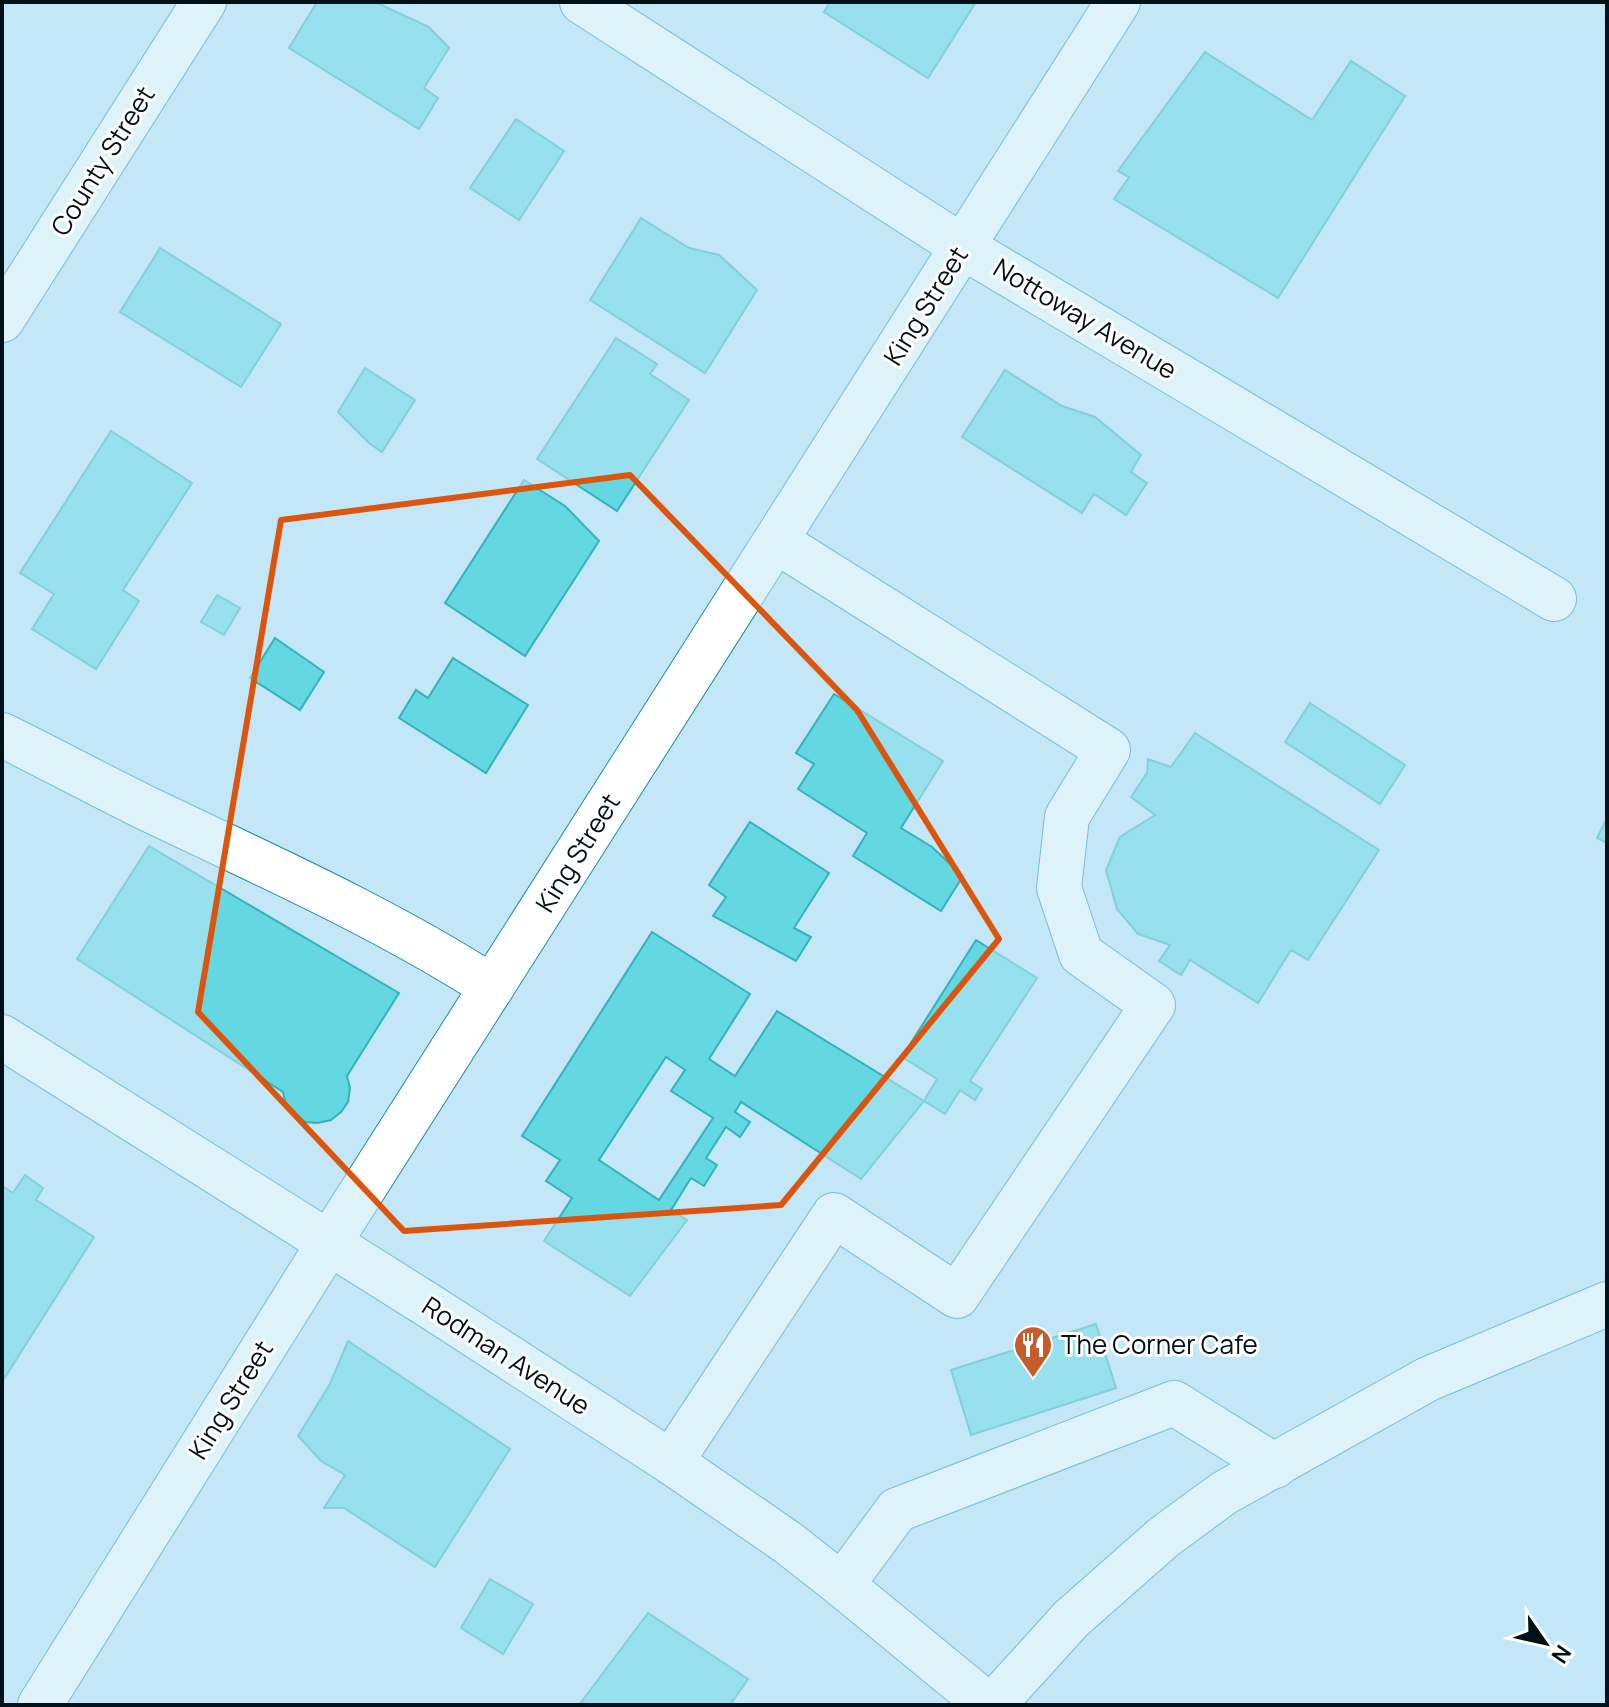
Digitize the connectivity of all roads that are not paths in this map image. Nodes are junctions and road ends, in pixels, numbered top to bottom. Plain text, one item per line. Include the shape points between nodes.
1 (204, 2) edge
2 (582, 2) edge
3 (1118, 2) edge
4 (963, 247) junction
5 (2, 320) edge
6 (776, 541) junction
7 (1554, 599) dead end
8 (2, 735) edge
9 (492, 987) junction
10 (2, 1037) edge
11 (329, 1243) junction
12 (1607, 1304) edge
13 (671, 1462) junction
14 (1275, 1466) junction
15 (842, 1585) junction
16 (40, 1705) edge
17 (990, 1705) edge

1 - 5 street, County Street
2 - 4 street, Nottoway Avenue
3 - 4 street, King Street
4 - 6 street, King Street
4 - 7 street, Nottoway Avenue
6 - 9 street, King Street
6 - 13 street via 1108,750 1067,817 1059,888 1081,954 1153,1005 957,1296 834,1215
8 - 9 street via 314,887 429,947
9 - 11 street, King Street
10 - 11 street, Rodman Avenue
11 - 13 street, Rodman Avenue
11 - 16 street, King Street
12 - 14 street via 1428,1379
13 - 15 street, Rodman Avenue
14 - 15 street via 1174,1403 897,1510
14 - 17 street via 1224,1493 1164,1537 1071,1619
15 - 17 street, Rodman Avenue

